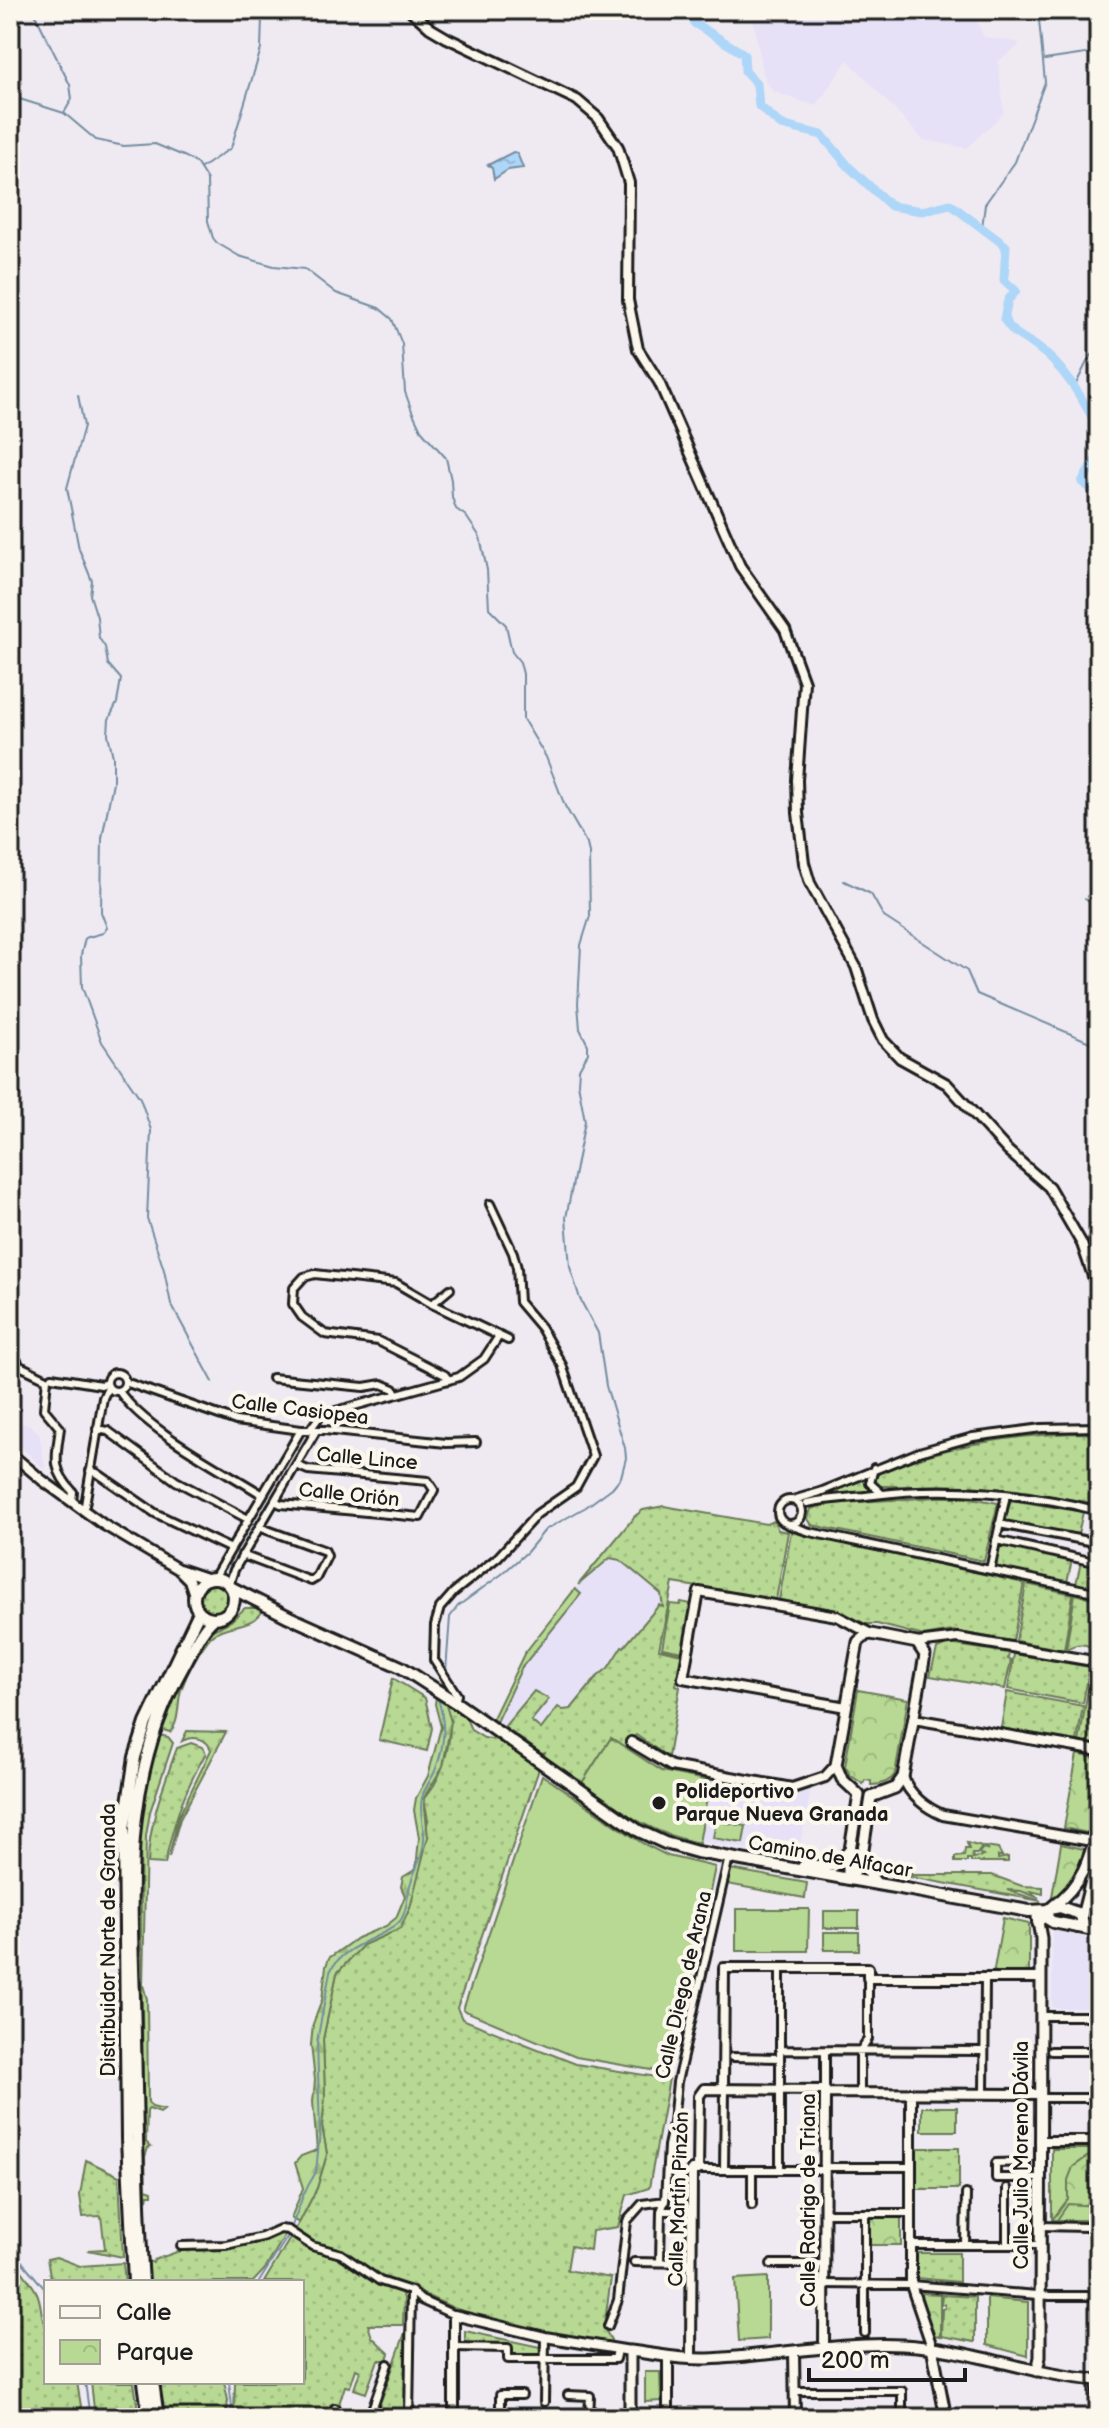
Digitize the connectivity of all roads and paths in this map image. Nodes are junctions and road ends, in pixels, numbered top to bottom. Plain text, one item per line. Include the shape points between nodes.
1 (410, 10) edge
2 (490, 1204) dead end
3 (450, 1289) dead end
4 (1099, 1294) edge
5 (432, 1304) junction
6 (499, 1336) junction
7 (508, 1340) dead end
8 (10, 1350) edge
9 (52, 1377) dead end
10 (272, 1378) dead end
11 (449, 1380) junction
12 (125, 1382) junction
13 (107, 1385) junction
14 (119, 1391) junction
15 (396, 1394) junction
16 (1099, 1427) edge
17 (97, 1429) junction
18 (309, 1431) junction
19 (476, 1442) dead end
20 (10, 1445) edge
21 (10, 1453) edge
22 (296, 1465) junction
23 (874, 1468) junction
24 (90, 1471) junction
25 (48, 1483) junction
26 (820, 1492) junction
27 (881, 1493) junction
28 (263, 1495) junction
29 (1006, 1495) junction
30 (793, 1500) junction
31 (72, 1501) junction
32 (275, 1501) junction
33 (82, 1509) junction
34 (803, 1509) junction
35 (1099, 1511) edge
36 (420, 1517) joint
37 (248, 1519) junction
38 (999, 1524) junction
39 (789, 1525) junction
40 (259, 1527) junction
41 (814, 1532) junction
42 (996, 1540) junction
43 (1099, 1543) edge
44 (231, 1549) junction
45 (242, 1555) junction
46 (223, 1563) junction
47 (1099, 1563) edge
48 (178, 1569) junction
49 (234, 1570) junction
50 (990, 1570) junction
51 (211, 1578) junction
52 (231, 1587) junction
53 (1099, 1593) edge
54 (194, 1595) junction
55 (264, 1604) junction
56 (233, 1607) junction
57 (199, 1612) junction
58 (213, 1619) junction
59 (850, 1625) junction
60 (871, 1634) junction
61 (938, 1641) junction
62 (858, 1642) junction
63 (917, 1643) junction
64 (925, 1655) junction
65 (1099, 1662) edge
66 (455, 1702) junction
67 (846, 1707) junction
68 (914, 1719) junction
69 (631, 1742) dead end
70 (1099, 1751) edge
71 (836, 1765) junction
72 (825, 1777) junction
73 (903, 1777) junction
74 (842, 1779) junction
75 (895, 1788) junction
76 (910, 1792) junction
77 (865, 1800) junction
78 (1099, 1823) edge
79 (1093, 1844) edge
80 (849, 1851) junction
81 (862, 1856) junction
82 (729, 1857) junction
83 (800, 1870) junction
84 (850, 1879) junction
85 (877, 1884) junction
86 (1043, 1915) junction
87 (1081, 1921) junction
88 (1096, 1930) edge
89 (780, 1968) junction
90 (868, 1978) junction
91 (1041, 1978) junction
92 (985, 1980) junction
93 (1041, 2016) junction
94 (1099, 2016) edge
95 (825, 2051) junction
96 (860, 2051) junction
97 (984, 2051) junction
98 (1051, 2051) dead end
99 (1099, 2051) edge
100 (780, 2054) junction
101 (732, 2057) dead end
102 (724, 2089) junction
103 (780, 2089) junction
104 (825, 2091) junction
105 (860, 2093) junction
106 (911, 2093) junction
107 (984, 2093) junction
108 (1040, 2096) junction
109 (1099, 2098) edge
110 (1040, 2141) junction
111 (1099, 2141) edge
112 (911, 2167) junction
113 (825, 2168) junction
114 (698, 2170) junction
115 (724, 2170) junction
116 (752, 2170) junction
117 (780, 2170) junction
118 (1026, 2178) junction
119 (1040, 2178) junction
120 (1007, 2188) dead end
121 (966, 2194) dead end
122 (665, 2201) junction
123 (752, 2205) dead end
124 (661, 2211) junction
125 (692, 2211) junction
126 (825, 2213) junction
127 (865, 2213) junction
128 (911, 2213) junction
129 (1040, 2226) junction
130 (1087, 2227) dead end
131 (911, 2245) junction
132 (965, 2245) junction
133 (1007, 2245) junction
134 (1040, 2245) junction
135 (181, 2246) dead end
136 (634, 2262) dead end
137 (660, 2262) junction
138 (692, 2263) junction
139 (771, 2264) dead end
140 (824, 2264) junction
141 (134, 2280) edge
142 (143, 2280) edge
143 (824, 2284) junction
144 (865, 2285) junction
145 (911, 2285) junction
146 (411, 2291) junction
147 (1040, 2296) junction
148 (1099, 2296) edge
149 (454, 2315) junction
150 (608, 2326) dead end
151 (865, 2333) dead end
152 (545, 2337) junction
153 (454, 2347) junction
154 (932, 2347) junction
155 (824, 2349) junction
156 (617, 2350) junction
157 (630, 2351) junction
158 (794, 2352) junction
159 (668, 2357) junction
160 (545, 2359) junction
161 (691, 2359) junction
162 (388, 2364) dead end
163 (1037, 2371) junction
164 (1098, 2380) edge
165 (144, 2384) edge
166 (153, 2384) edge
167 (795, 2391) junction
168 (522, 2395) dead end
169 (568, 2395) dead end
170 (544, 2402) dead end
171 (335, 2408) dead end
172 (149, 2418) edge
173 (158, 2418) edge
174 (331, 2418) edge
175 (369, 2418) edge
176 (409, 2418) edge
177 (454, 2418) edge
178 (500, 2418) edge
179 (589, 2418) edge
180 (630, 2418) edge
181 (668, 2418) edge
182 (795, 2418) edge
183 (902, 2418) edge
184 (946, 2418) edge
185 (1097, 2418) edge

1 - 4 street via 447,38 577,100 618,147 629,183 628,300 638,349 659,382 740,566 785,630 804,682 797,780 810,883 856,967 883,1040 900,1058 947,1084 1049,1187 1082,1244
2 - 66 street via 513,1253 519,1302 562,1365 593,1456 576,1487 537,1514 498,1557 445,1600 435,1625 434,1652 439,1670 457,1695
3 - 5 street
5 - 6 street
5 - 11 street via 389,1280 315,1274 300,1280 292,1298 298,1313 321,1332 378,1341
6 - 7 street
6 - 11 street via 476,1366
8 - 31 street via 20,1366 47,1379 44,1409 60,1428 55,1465 73,1492
9 - 13 street
10 - 15 street via 382,1384
11 - 15 street
12 - 13 street via 115,1372
12 - 14 street
12 - 18 street, Calle Casiopea via 236,1421
13 - 14 street
13 - 17 street
14 - 28 street, Calle Orión via 164,1432
15 - 18 street via 325,1414
16 - 23 street via 973,1437
17 - 24 street
17 - 37 street via 108,1431 176,1481
18 - 19 street, Calle Casiopea
18 - 22 street
18 - 28 street
20 - 25 street
21 - 25 street
22 - 32 street
22 - 36 street, Calle Lince via 428,1481 434,1490
23 - 26 street
23 - 27 street via 870,1483
24 - 33 street
24 - 44 street via 155,1513
25 - 31 street
26 - 30 street
26 - 34 street
27 - 29 street
27 - 34 street
28 - 32 street, Calle Orión
28 - 37 street
29 - 35 street
29 - 38 street
30 - 34 street
30 - 39 street via 778,1510 781,1521
31 - 33 street
32 - 36 street, Calle Orión
32 - 40 street
33 - 48 street
34 - 39 street
34 - 41 street
37 - 44 street
38 - 42 street
38 - 43 street
39 - 41 street
40 - 45 street
40 - 45 street via 327,1553 313,1580
41 - 50 street
42 - 47 street
42 - 50 street
44 - 46 street
45 - 49 street
46 - 49 street
46 - 51 street
48 - 51 street
48 - 54 street
49 - 52 street
50 - 53 street
51 - 52 main road
51 - 54 main road via 199,1584
52 - 55 main road, Camino de Alfacar
52 - 56 main road
54 - 57 main road
55 - 56 main road
55 - 66 main road, Camino de Alfacar via 385,1659
56 - 58 main road
57 - 58 main road
57 - 141 main road, Distribuidor Norte de Granada via 146,1723 124,1829
58 - 142 main road, Distribuidor Norte de Granada via 177,1676 153,1732 133,1830
59 - 60 street
59 - 62 street
59 - 67 street via 837,1616 698,1596 683,1678
60 - 62 main road
60 - 63 main road
61 - 63 street
61 - 64 street
61 - 65 street via 958,1638
62 - 67 main road
63 - 64 main road
64 - 68 main road
66 - 82 main road, Camino de Alfacar via 639,1831 679,1848
67 - 71 main road
68 - 70 street
68 - 73 main road
69 - 72 street via 683,1769 792,1788
71 - 72 street
71 - 74 main road
72 - 74 street
73 - 75 main road
73 - 76 street
74 - 77 main road
75 - 76 street
75 - 77 main road
76 - 79 street via 943,1815
77 - 80 main road
77 - 81 main road
78 - 79 main road
79 - 86 main road via 1076,1886
79 - 87 main road
80 - 83 main road via 834,1866 804,1865
80 - 84 main road
81 - 84 main road
81 - 85 main road
82 - 83 main road, Camino de Alfacar
82 - 122 street, Calle Diego de Arana via 677,2082
83 - 84 main road, Camino de Alfacar
84 - 85 main road, Camino de Alfacar
85 - 86 main road, Camino de Alfacar
86 - 87 main road
86 - 87 main road via 1077,1911
86 - 91 main road, Calle Julio Moreno Dávila
87 - 88 main road
89 - 90 street via 868,1968
89 - 100 street
89 - 102 street via 724,1968
90 - 92 street
90 - 96 street via 868,2039
91 - 92 street
91 - 93 main road, Calle Julio Moreno Dávila
92 - 97 street
93 - 94 street
93 - 108 main road, Calle Julio Moreno Dávila
95 - 96 street
95 - 100 street
95 - 104 street, Calle Rodrigo de Triana
96 - 97 street
96 - 105 street
97 - 107 street
98 - 99 street
100 - 101 street
100 - 103 street
102 - 103 street
102 - 114 street, Calle Martín Pinzón via 704,2089 699,2096
102 - 115 street
103 - 104 street
103 - 117 street
104 - 105 street
104 - 113 street, Calle Rodrigo de Triana
105 - 106 street
106 - 107 street
106 - 112 street
107 - 108 street
108 - 109 street
108 - 110 main road, Calle Julio Moreno Dávila
110 - 111 street
110 - 119 main road, Calle Julio Moreno Dávila
112 - 113 street
112 - 128 street
113 - 117 street
113 - 126 street, Calle Rodrigo de Triana
114 - 115 street
114 - 125 street, Calle Martín Pinzón via 692,2170
115 - 116 street
116 - 117 street
116 - 123 street
118 - 118 street via 1026,2162 996,2163 996,2178
118 - 119 street
119 - 129 main road, Calle Julio Moreno Dávila
120 - 133 street
121 - 132 street
122 - 124 street, Calle Diego de Arana
122 - 150 street via 642,2204 627,2221 618,2300
124 - 125 street
124 - 137 street, Calle Diego de Arana
125 - 138 street, Calle Martín Pinzón
126 - 127 street
126 - 140 street, Calle Rodrigo de Triana
127 - 128 street
127 - 144 street
128 - 131 street
129 - 130 street
129 - 134 main road, Calle Julio Moreno Dávila
131 - 132 street
131 - 145 street
132 - 133 street
133 - 134 street
134 - 147 main road, Calle Julio Moreno Dávila
135 - 146 street via 226,2245 280,2229 341,2254 380,2281
136 - 137 street
137 - 138 street
138 - 161 street, Calle Martín Pinzón
139 - 140 street
140 - 143 street, Calle Rodrigo de Triana
143 - 144 street
143 - 155 street, Calle Rodrigo de Triana
144 - 145 street
144 - 151 street
145 - 147 street
145 - 154 street
146 - 149 street
146 - 176 street
147 - 148 street
147 - 163 main road, Calle Julio Moreno Dávila
149 - 152 street
149 - 153 street
152 - 156 street
152 - 160 street
153 - 160 street via 508,2348 508,2359
153 - 177 street
154 - 155 main road
154 - 163 main road
154 - 184 main road
155 - 158 main road
156 - 157 street
156 - 160 street via 615,2359
157 - 159 main road
157 - 180 main road
158 - 161 main road
158 - 167 street
159 - 161 main road
159 - 181 street
160 - 170 street
162 - 175 street
163 - 164 main road
164 - 185 main road
165 - 172 main road
166 - 173 main road
167 - 182 street
167 - 183 street via 902,2391
168 - 178 street via 500,2395
169 - 179 street via 590,2396
171 - 174 street

